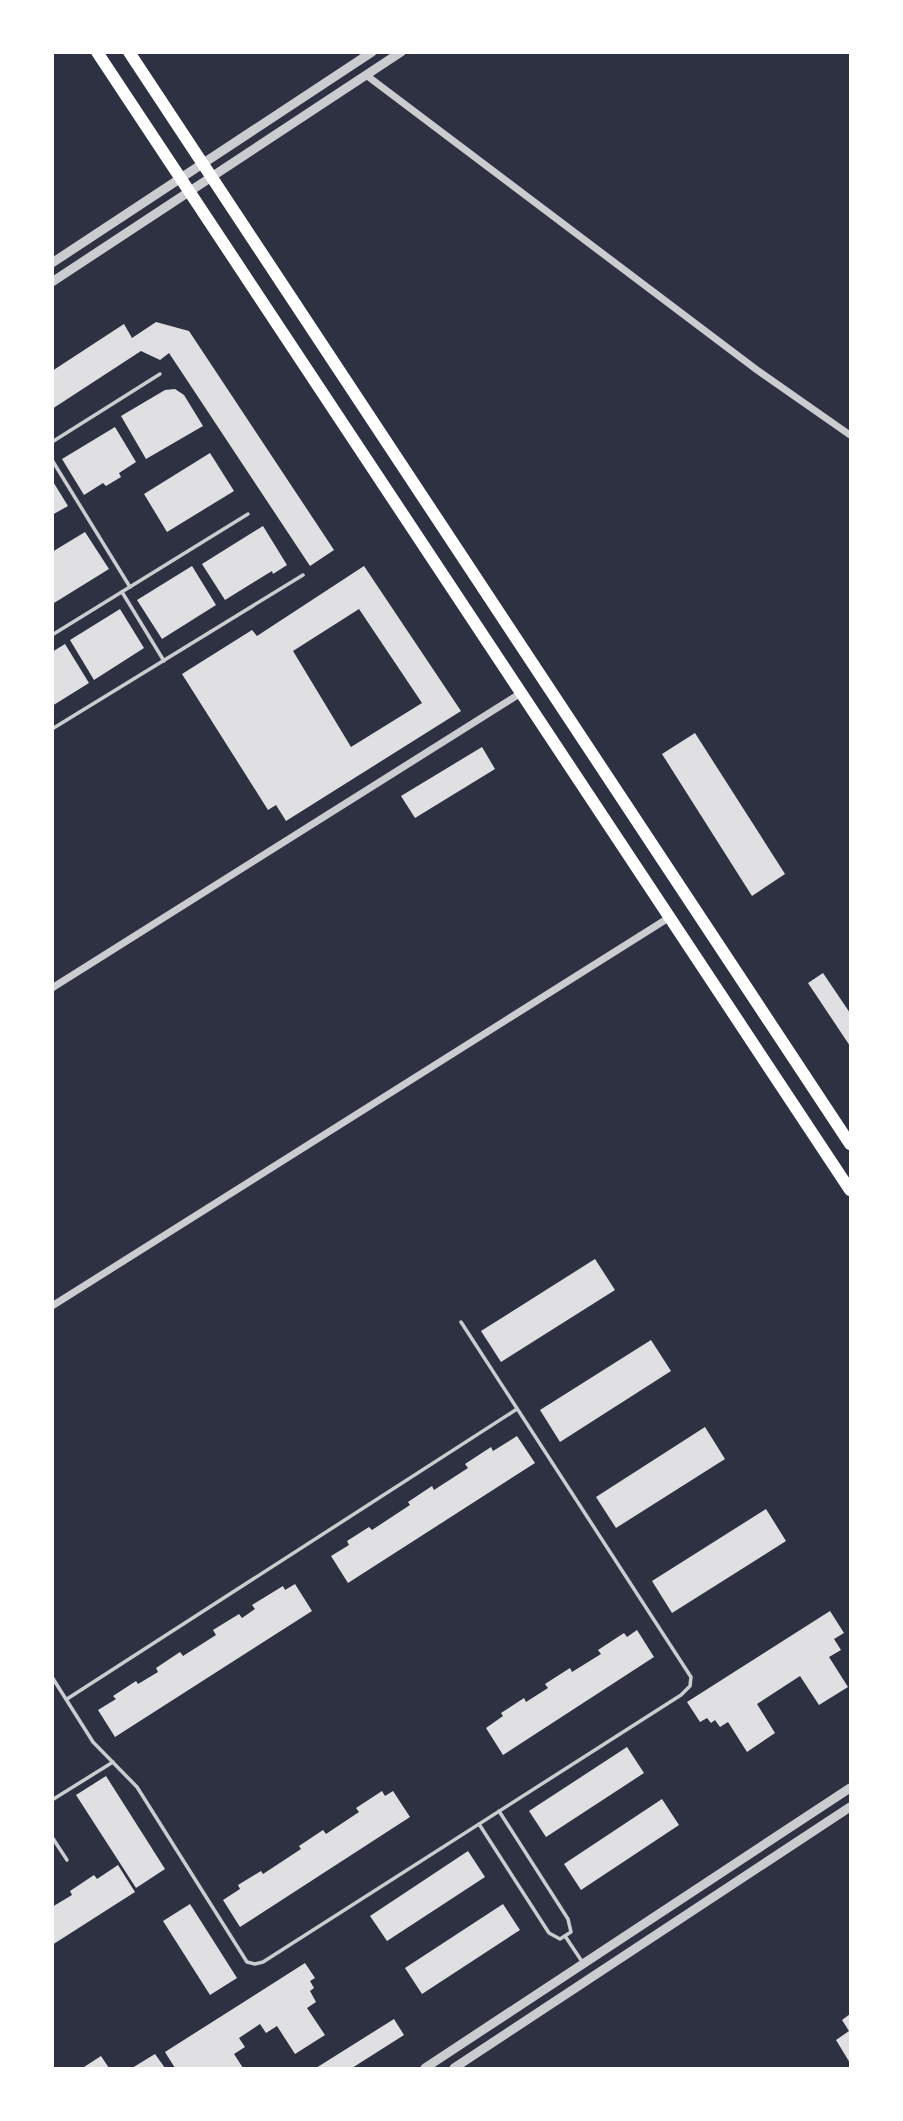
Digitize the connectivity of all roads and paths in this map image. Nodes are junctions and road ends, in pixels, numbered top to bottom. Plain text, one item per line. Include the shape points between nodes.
1 (97, 52) edge
2 (129, 52) edge
3 (372, 52) edge
4 (401, 52) edge
5 (366, 75) junction
6 (203, 164) junction
7 (211, 177) junction
8 (180, 178) junction
9 (189, 192) junction
10 (52, 263) edge
11 (52, 282) edge
12 (160, 374) dead end
13 (850, 435) edge
14 (52, 442) edge
15 (52, 460) edge
16 (248, 514) dead end
17 (303, 575) dead end
18 (130, 587) junction
19 (122, 592) junction
20 (52, 635) edge
21 (163, 661) junction
22 (521, 693) junction
23 (52, 729) edge
24 (670, 917) junction
25 (52, 988) edge
26 (850, 1144) edge
27 (850, 1190) edge
28 (52, 1306) edge
29 (461, 1322) dead end
30 (517, 1409) junction
31 (52, 1677) edge
32 (67, 1699) junction
33 (114, 1762) junction
34 (850, 1788) edge
35 (52, 1800) edge
36 (850, 1807) edge
37 (499, 1811) junction
38 (479, 1824) junction
39 (52, 1837) edge
40 (67, 1860) dead end
41 (565, 1936) junction
42 (584, 1964) junction
43 (425, 2068) edge
44 (453, 2068) edge

1 - 8 main road
2 - 6 main road
3 - 6 street
4 - 5 street
5 - 7 street
5 - 13 street
6 - 7 main road
6 - 8 street
7 - 9 street
7 - 26 main road
8 - 9 main road
8 - 10 street
9 - 11 street
9 - 22 main road
12 - 14 lane
15 - 18 lane
16 - 18 lane
17 - 21 lane
18 - 19 lane
19 - 20 lane
19 - 21 lane
21 - 23 lane
22 - 24 main road
22 - 25 street
24 - 27 main road
24 - 28 street
29 - 30 lane
30 - 32 lane
30 - 37 lane via 691,1677 681,1695
31 - 32 lane
32 - 33 lane via 93,1742
33 - 35 lane
33 - 38 lane via 137,1787 247,1962 255,1964
34 - 42 street
36 - 44 street
37 - 38 lane
37 - 41 lane via 568,1919 570,1932
38 - 41 lane via 549,1933 560,1939
39 - 40 lane
41 - 42 lane
42 - 43 street

